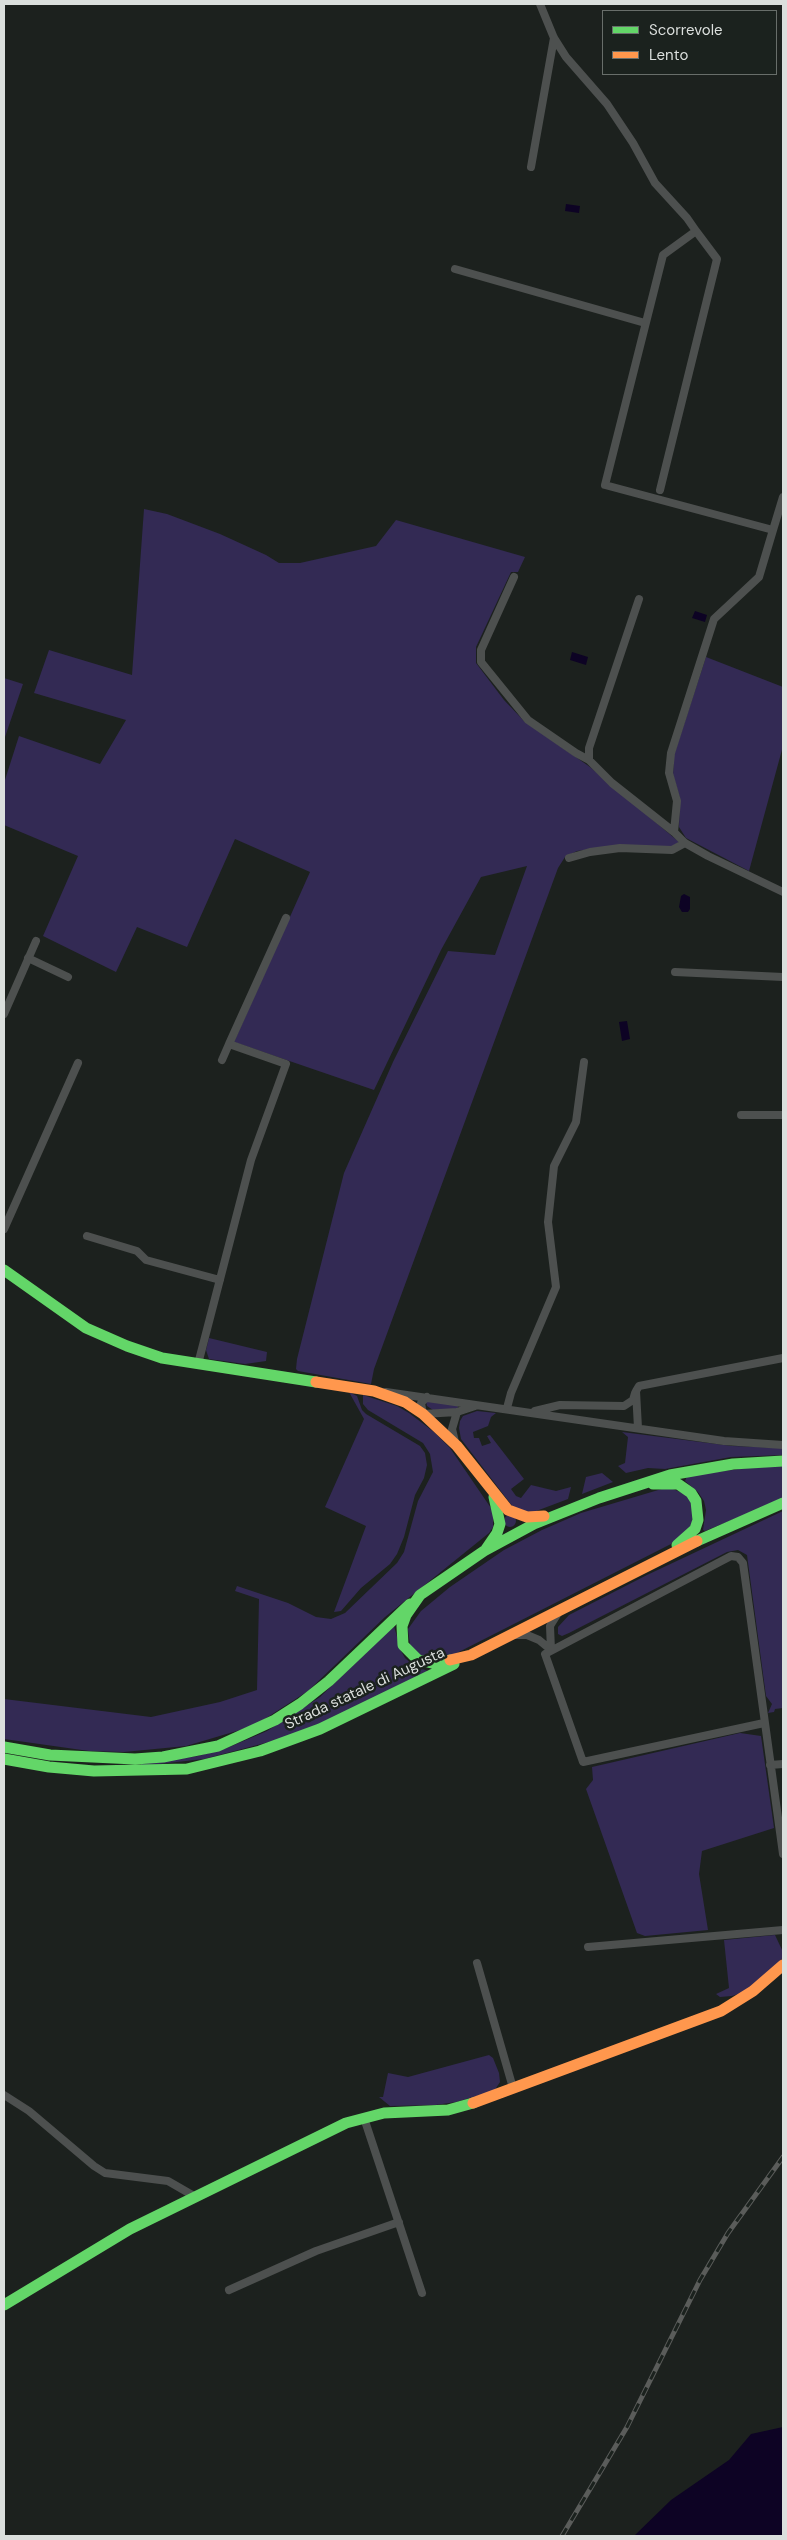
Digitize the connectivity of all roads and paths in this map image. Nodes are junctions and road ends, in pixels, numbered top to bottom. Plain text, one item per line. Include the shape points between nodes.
1 (540, 4) edge
2 (554, 38) junction
3 (531, 167) dead end
4 (696, 231) junction
5 (455, 269) dead end
6 (645, 323) junction
7 (660, 490) dead end
8 (783, 497) edge
9 (773, 530) junction
10 (514, 577) dead end
11 (639, 599) dead end
12 (590, 760) junction
13 (674, 832) junction
14 (685, 843) junction
15 (569, 858) dead end
16 (783, 892) edge
17 (286, 918) dead end
18 (36, 941) dead end
19 (28, 958) junction
20 (675, 972) dead end
21 (783, 976) edge
22 (68, 977) dead end
23 (4, 1014) edge
24 (229, 1044) junction
25 (222, 1060) dead end
26 (584, 1062) dead end
27 (78, 1063) dead end
28 (741, 1115) dead end
29 (783, 1116) edge
30 (4, 1229) edge
31 (88, 1236) dead end
32 (4, 1270) edge
33 (220, 1280) junction
34 (783, 1358) edge
35 (198, 1364) junction
36 (374, 1391) junction
37 (636, 1391) junction
38 (427, 1397) junction
39 (480, 1405) junction
40 (507, 1408) junction
41 (457, 1412) junction
42 (531, 1412) junction
43 (423, 1414) junction
44 (638, 1428) junction
45 (783, 1445) edge
46 (457, 1446) junction
47 (783, 1461) edge
48 (633, 1486) junction
49 (492, 1493) junction
50 (783, 1503) edge
51 (550, 1516) junction
52 (484, 1551) junction
53 (666, 1555) junction
54 (420, 1595) junction
55 (561, 1608) junction
56 (511, 1634) junction
57 (551, 1650) junction
58 (471, 1655) junction
59 (764, 1722) junction
60 (4, 1747) edge
61 (4, 1759) edge
62 (783, 1764) edge
63 (770, 1765) junction
64 (783, 1854) edge
65 (783, 1930) edge
66 (588, 1947) dead end
67 (477, 1963) dead end
68 (783, 1965) edge
69 (512, 2088) junction
70 (4, 2095) edge
71 (364, 2118) junction
72 (194, 2196) junction
73 (399, 2222) junction
74 (228, 2290) dead end
75 (422, 2293) dead end
76 (4, 2305) edge

1 - 2 street
2 - 3 street
2 - 4 street via 618,120 655,183
4 - 6 street via 663,255
4 - 7 street via 717,258
5 - 6 street
6 - 9 street via 605,485
8 - 9 street
9 - 13 street via 759,577 714,619 671,753 669,773 677,801
10 - 12 street via 480,650 480,662 528,720
11 - 12 street via 589,748
12 - 13 street via 612,783
13 - 14 street
14 - 15 street via 672,850 620,848
14 - 16 street
17 - 24 street
18 - 19 street
19 - 22 street
19 - 23 street
20 - 21 street
24 - 25 street
24 - 33 street via 286,1064 251,1160
26 - 40 street via 576,1122 554,1166 548,1222 556,1287
27 - 30 street
28 - 29 street
31 - 33 street via 137,1251 146,1260
32 - 35 main road via 86,1328 162,1358
33 - 35 street
34 - 37 street via 639,1386
35 - 36 main road
36 - 38 street
36 - 43 main road via 405,1402
37 - 42 street via 633,1400 624,1406 560,1405
37 - 44 street
38 - 39 street
38 - 43 street via 421,1403
39 - 40 street
39 - 41 street
40 - 42 street
41 - 43 street
41 - 46 street via 452,1429
42 - 44 street
43 - 46 main road
44 - 45 street via 724,1441
46 - 49 main road
47 - 48 main road via 688,1471
48 - 51 main road
48 - 53 main road via 678,1484 696,1501 698,1520 695,1529
49 - 51 main road via 515,1514
49 - 52 main road via 500,1524
50 - 53 main road
51 - 52 main road
52 - 54 main road
53 - 55 main road
54 - 58 main road via 402,1626 403,1645 410,1654 418,1660 436,1664
54 - 60 main road, Strada statale di Augusta via 316,1692 275,1720 218,1746 134,1759 50,1755
55 - 56 main road
55 - 57 street via 550,1626
56 - 57 street via 527,1634
56 - 58 main road
57 - 59 street via 545,1654 583,1762
57 - 59 street via 730,1556 738,1557 743,1563
58 - 61 main road, Strada statale di Augusta via 320,1729 260,1751 220,1761 187,1768 124,1772 49,1767
59 - 63 street
62 - 63 street
63 - 64 street
65 - 66 street
67 - 69 street
68 - 69 main road via 753,1991 721,2011
69 - 71 main road via 448,2110 384,2113
70 - 72 street via 29,2111 105,2173 168,2181
71 - 72 main road via 346,2123
71 - 73 street
72 - 76 main road via 130,2229
73 - 74 street via 316,2251
73 - 75 street

